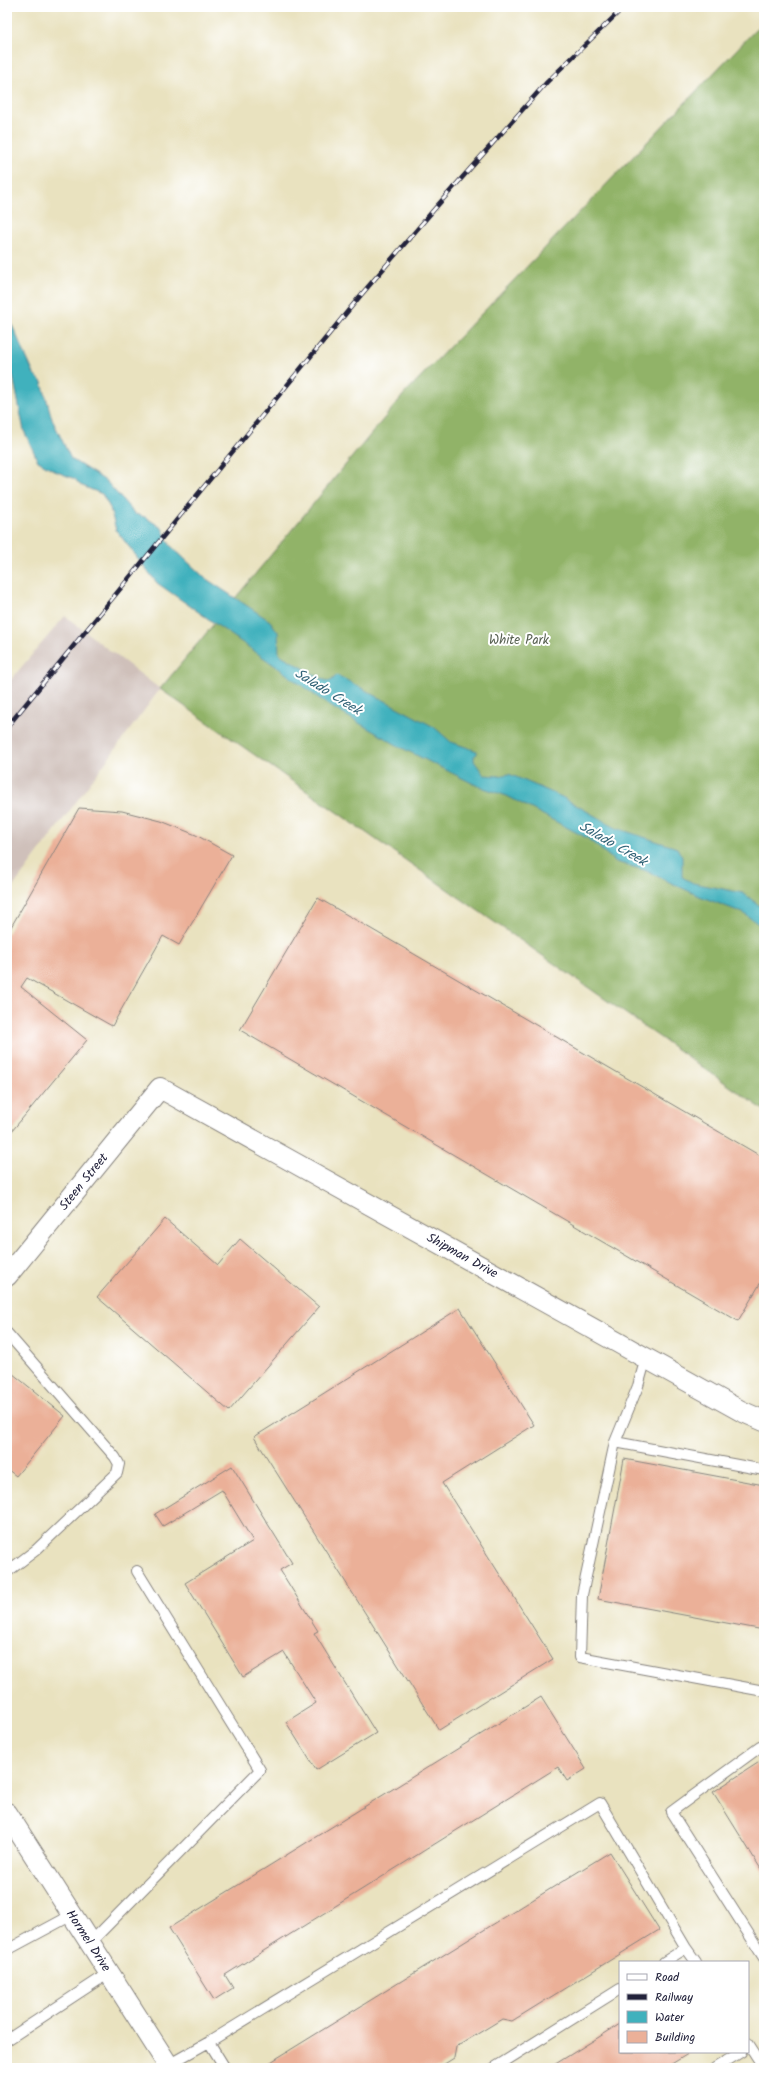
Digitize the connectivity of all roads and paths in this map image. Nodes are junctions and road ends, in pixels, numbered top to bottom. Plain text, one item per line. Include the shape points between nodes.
1 (160, 1088) joint
2 (7, 1276) edge
3 (7, 1333) edge
4 (646, 1358) junction
5 (764, 1421) edge
6 (615, 1442) junction
7 (764, 1470) edge
8 (9, 1568) edge
9 (136, 1571) dead end
10 (764, 1691) edge
11 (764, 1748) edge
12 (7, 1814) edge
13 (72, 1915) junction
14 (90, 1943) junction
15 (686, 1948) junction
16 (7, 1950) edge
17 (764, 1958) edge
18 (666, 1961) edge
19 (695, 1961) edge
20 (109, 1973) junction
21 (619, 1990) edge
22 (7, 2040) edge
23 (209, 2042) junction
24 (749, 2046) edge
25 (739, 2053) edge
26 (169, 2067) edge
27 (225, 2068) edge
28 (494, 2068) edge
29 (716, 2068) edge
30 (764, 2068) edge

1 - 2 street, Steen Street
1 - 4 street, Shipman Drive
3 - 8 lane via 119,1464 117,1473 36,1550
4 - 5 street, Shipman Drive via 741,1411
4 - 6 lane via 638,1386
6 - 7 lane
6 - 10 lane via 582,1595 580,1657
9 - 14 lane via 260,1770
11 - 17 lane via 760,1747 670,1812
12 - 13 street, Hormel Drive
13 - 14 street, Hormel Drive
13 - 16 lane
14 - 20 street, Hormel Drive
15 - 18 lane
15 - 19 lane
15 - 23 lane via 600,1803
20 - 22 lane
20 - 26 street, Hormel Drive
21 - 28 lane
23 - 26 lane
23 - 27 lane
24 - 30 lane
25 - 29 lane

